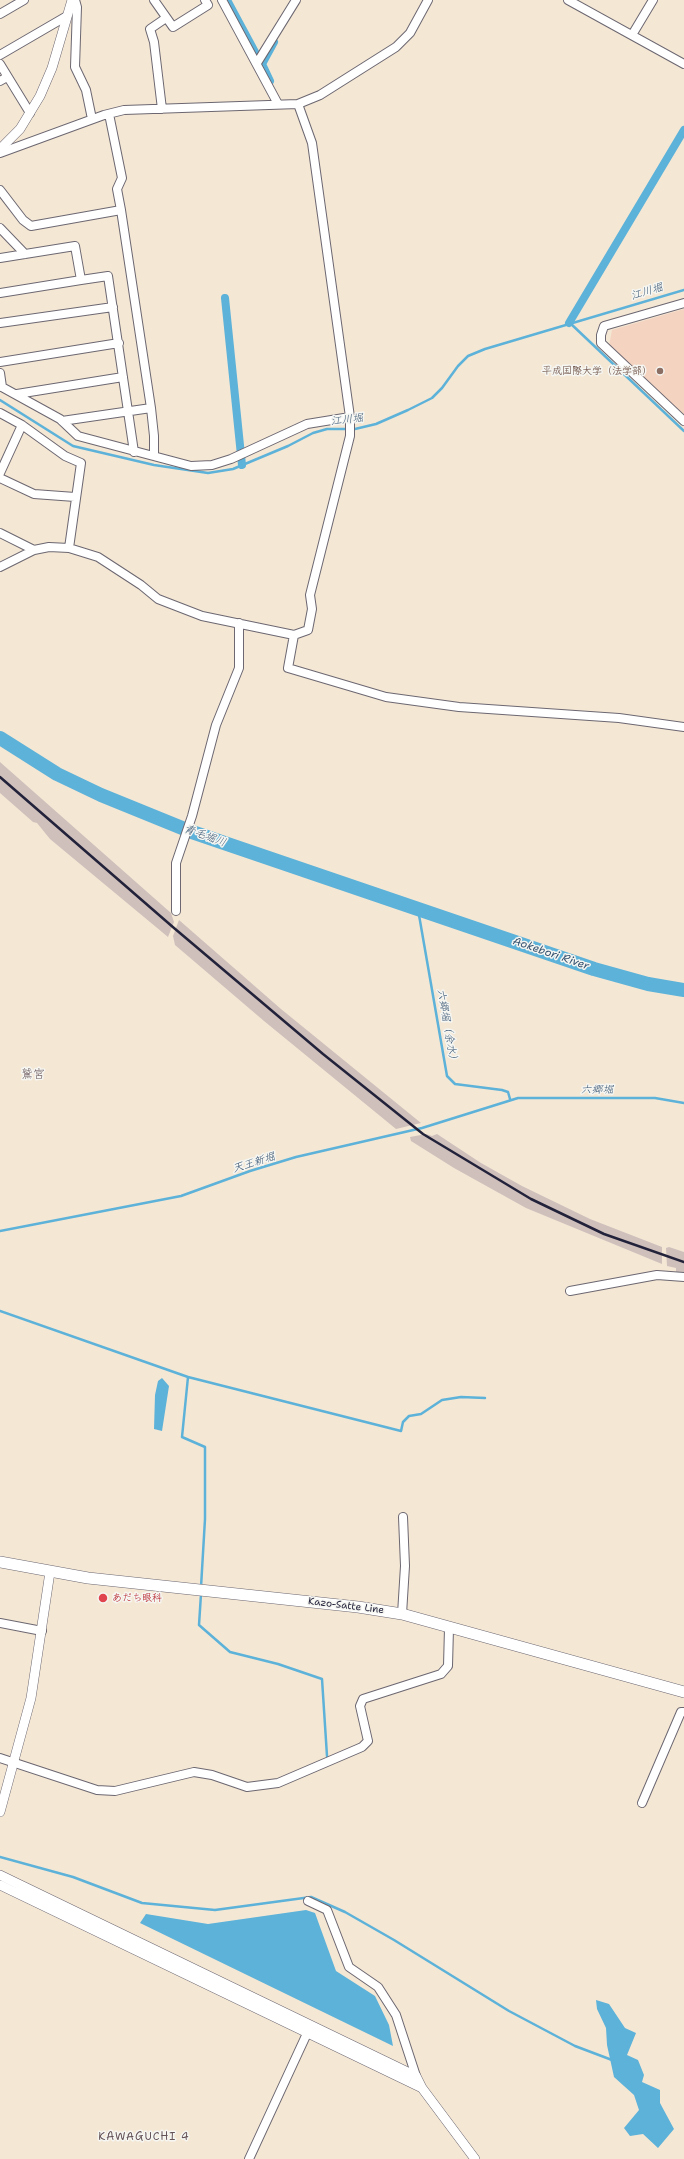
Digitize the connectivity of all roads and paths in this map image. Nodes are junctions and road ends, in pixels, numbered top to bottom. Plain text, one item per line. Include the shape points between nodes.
1 (24, 0) edge
2 (72, 0) edge
3 (75, 0) edge
4 (154, 0) edge
5 (205, 0) edge
6 (222, 0) edge
7 (296, 0) edge
8 (428, 0) edge
9 (568, 0) edge
10 (653, 0) edge
11 (0, 14) edge
12 (67, 16) junction
13 (166, 18) junction
14 (632, 36) junction
15 (0, 55) edge
16 (0, 64) edge
17 (257, 64) junction
18 (684, 64) edge
19 (7, 76) junction
20 (0, 81) edge
21 (278, 104) junction
22 (298, 104) junction
23 (162, 109) junction
24 (30, 113) junction
25 (109, 114) junction
26 (92, 119) junction
27 (0, 150) edge
28 (0, 154) edge
29 (0, 190) edge
30 (121, 210) junction
31 (0, 228) edge
32 (25, 254) junction
33 (0, 258) edge
34 (81, 280) junction
35 (0, 293) edge
36 (684, 303) edge
37 (113, 307) junction
38 (0, 323) edge
39 (119, 344) junction
40 (0, 362) edge
41 (0, 373) edge
42 (123, 377) junction
43 (1, 387) edge
44 (17, 394) junction
45 (151, 408) junction
46 (128, 411) junction
47 (0, 413) edge
48 (350, 417) junction
49 (684, 420) edge
50 (62, 421) junction
51 (22, 425) junction
52 (134, 452) junction
53 (154, 456) junction
54 (0, 473) edge
55 (0, 478) edge
56 (75, 497) junction
57 (0, 534) edge
58 (69, 548) junction
59 (34, 550) junction
60 (0, 567) edge
61 (239, 623) junction
62 (294, 635) junction
63 (684, 727) edge
64 (176, 911) dead end
65 (684, 1277) edge
66 (570, 1291) dead end
67 (403, 1517) dead end
68 (0, 1562) edge
69 (50, 1572) junction
70 (402, 1614) junction
71 (0, 1623) edge
72 (449, 1628) junction
73 (42, 1631) junction
74 (684, 1692) edge
75 (684, 1712) edge
76 (0, 1758) edge
77 (14, 1762) junction
78 (642, 1803) dead end
79 (0, 1812) edge
80 (0, 1875) edge
81 (0, 1885) edge
82 (308, 1901) dead end
83 (309, 2029) junction
84 (416, 2076) junction
85 (422, 2088) junction
86 (249, 2159) edge
87 (475, 2159) edge

1 - 11 street
2 - 12 street
3 - 26 street via 75,67 86,90
4 - 13 street
5 - 13 street via 208,5 173,27
6 - 17 street
7 - 17 street
8 - 22 street via 410,33 396,47 320,94
9 - 14 street
10 - 14 street
12 - 15 street
12 - 24 street via 52,68
13 - 23 street via 150,29 154,42
14 - 18 street
16 - 19 street
17 - 21 street
19 - 20 street
19 - 24 street
21 - 22 street
21 - 23 street
22 - 48 street via 312,143
23 - 25 street via 124,110
24 - 27 street via 20,129
25 - 26 street
25 - 30 street via 122,178 117,189
26 - 28 street
29 - 30 street via 23,220 31,226
30 - 45 street
31 - 32 street
32 - 33 street
32 - 34 street via 75,246
34 - 35 street
34 - 37 street via 108,276
36 - 49 street via 604,326 600,335 601,343
37 - 38 street
37 - 39 street
39 - 40 street
39 - 42 street
41 - 43 street
42 - 44 street
42 - 46 street
43 - 44 street
44 - 50 street
45 - 46 street
45 - 53 street
46 - 50 street
46 - 52 street
47 - 51 street
48 - 53 street via 307,424 231,459 212,465 192,466
48 - 62 street via 350,436 310,595 312,609 308,630
50 - 52 street via 78,436
51 - 54 street
51 - 56 street via 65,456 81,463
52 - 53 street
55 - 56 street via 34,494
56 - 58 street
57 - 59 street
58 - 59 street via 50,547
58 - 61 street via 98,558 158,599 202,616
59 - 60 street
61 - 62 street
61 - 64 street via 239,668 216,725 192,816 175,868
62 - 63 street via 288,668 386,697 459,707 619,718
65 - 66 street via 657,1276
67 - 70 street via 405,1566
68 - 69 main road, Kazo-Satte Line
69 - 70 main road, Kazo-Satte Line
69 - 73 street
70 - 72 main road, Kazo-Satte Line
71 - 73 street
72 - 74 main road, Kazo-Satte Line
72 - 77 street via 448,1666 441,1674 363,1699 360,1706 368,1741 362,1747 278,1783 247,1787 212,1775 194,1772 115,1791 97,1790
73 - 77 street via 31,1698
75 - 78 street via 681,1712
76 - 77 street
77 - 79 street
80 - 83 street
81 - 83 street
82 - 84 street via 327,1910 349,1967 378,1987 396,2014
83 - 84 street
83 - 85 street
83 - 86 street
84 - 85 street
85 - 87 street

